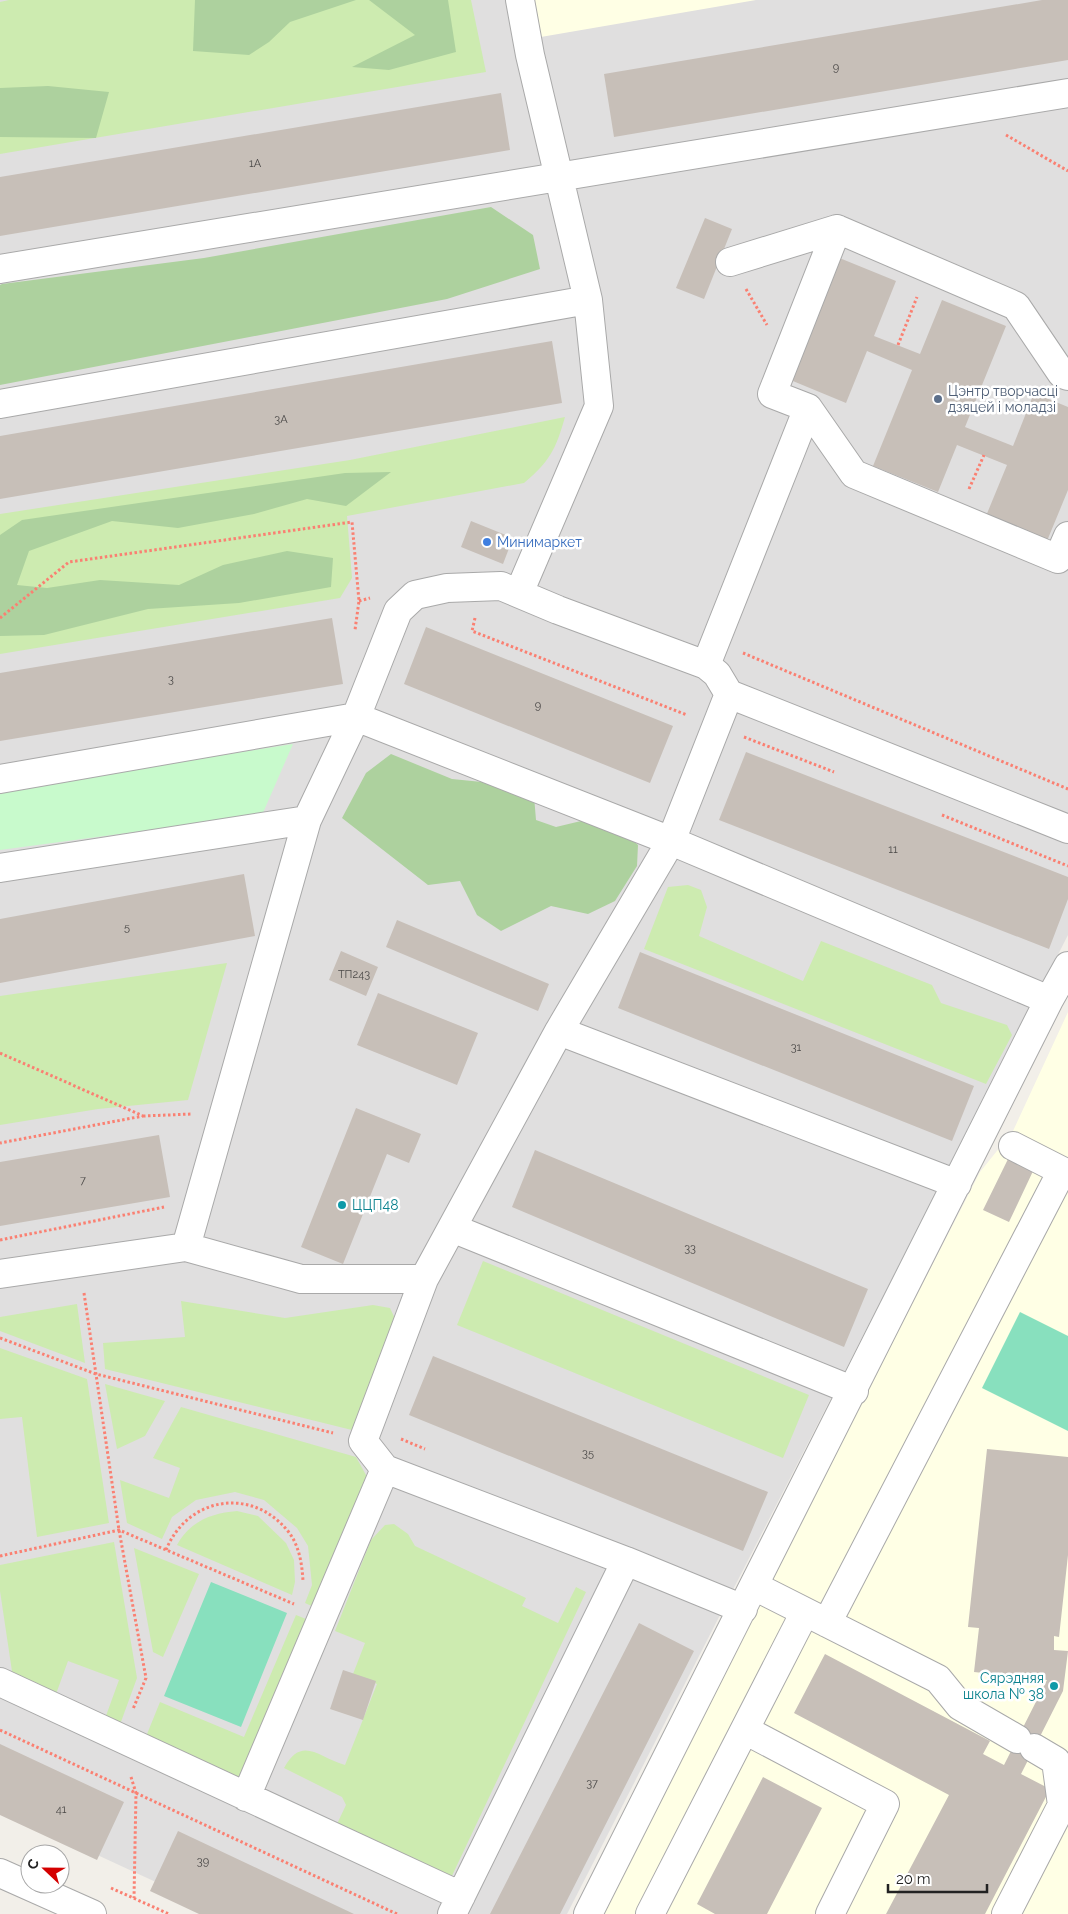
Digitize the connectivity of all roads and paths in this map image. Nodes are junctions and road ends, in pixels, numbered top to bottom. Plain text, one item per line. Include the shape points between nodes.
1 (520, 0) edge
2 (1068, 93) edge
3 (1004, 133) dead end
4 (1068, 170) edge
5 (558, 178) junction
6 (837, 229) junction
7 (730, 262) joint
8 (929, 268) junction
9 (0, 269) edge
10 (588, 300) junction
11 (898, 345) dead end
12 (786, 358) junction
13 (1068, 376) edge
14 (0, 404) edge
15 (808, 408) junction
16 (984, 455) dead end
17 (958, 517) junction
18 (1068, 536) edge
19 (519, 593) junction
20 (0, 618) edge
21 (355, 632) dead end
22 (737, 651) dead end
23 (706, 665) junction
24 (729, 694) junction
25 (356, 717) junction
26 (0, 779) edge
27 (1068, 789) edge
28 (307, 820) junction
29 (1066, 822) edge
30 (671, 841) junction
31 (0, 868) edge
32 (1068, 966) edge
33 (1049, 1000) junction
34 (560, 1031) junction
35 (0, 1053) edge
36 (194, 1114) dead end
37 (193, 1123) dead end
38 (0, 1143) edge
39 (1013, 1146) dead end
40 (956, 1184) junction
41 (169, 1206) dead end
42 (452, 1228) junction
43 (0, 1240) edge
44 (186, 1247) junction
45 (80, 1262) junction
46 (0, 1274) edge
47 (424, 1279) junction
48 (0, 1338) edge
49 (96, 1374) junction
50 (854, 1391) junction
51 (363, 1441) junction
52 (384, 1469) junction
53 (119, 1530) junction
54 (166, 1550) junction
55 (0, 1556) edge
56 (626, 1561) junction
57 (304, 1584) dead end
58 (300, 1598) dead end
59 (749, 1598) junction
60 (816, 1618) junction
61 (0, 1682) edge
62 (0, 1730) edge
63 (745, 1730) junction
64 (121, 1738) junction
65 (136, 1793) junction
66 (246, 1797) junction
67 (0, 1873) edge
68 (106, 1886) dead end
69 (134, 1898) junction
70 (456, 1905) edge
71 (92, 1914) edge
72 (169, 1914) edge
73 (397, 1914) edge
74 (588, 1914) edge
75 (650, 1914) edge
76 (830, 1914) edge
77 (1006, 1914) edge

1 - 5 street
2 - 5 street
3 - 4 path
5 - 9 street
5 - 10 street
6 - 7 street
6 - 8 street
6 - 12 street
7 - 12 path
8 - 11 path
8 - 13 street via 1016,306 1062,374
10 - 14 street
10 - 19 street via 599,406
12 - 15 street via 772,394
15 - 17 street via 854,474
15 - 23 street
16 - 17 path
17 - 18 street via 1058,559
19 - 23 street
19 - 25 street via 501,586 447,588 416,595 398,611
20 - 21 path via 69,562 352,522 359,601
22 - 27 path
23 - 24 street via 717,674
24 - 29 street
24 - 30 street
25 - 26 street
25 - 28 street
25 - 30 street
28 - 31 street
28 - 44 street
30 - 33 street
30 - 34 street
32 - 33 street
33 - 40 street
34 - 40 street
34 - 42 street
35 - 38 path via 142,1116
36 - 37 path
39 - 60 street via 1062,1171
40 - 50 street
41 - 43 path
42 - 47 street
42 - 50 street
44 - 45 street
44 - 47 street via 301,1279
45 - 46 street
45 - 49 path
47 - 51 street
48 - 49 path
49 - 51 path
49 - 53 path
50 - 59 street
51 - 52 street
52 - 56 street
52 - 66 street
53 - 54 path
53 - 55 path
53 - 64 path via 146,1678
54 - 57 path via 171,1537 185,1520 216,1504 237,1502 273,1517 288,1531 298,1548
54 - 58 path via 298,1606
56 - 59 street
56 - 70 street
59 - 60 street
59 - 74 street
60 - 63 street
60 - 77 street via 938,1679 960,1706 1056,1761 1062,1805
61 - 64 street
62 - 65 path
63 - 75 street
63 - 76 street via 885,1804
64 - 65 path
64 - 66 street
65 - 69 path
65 - 73 path
66 - 70 street
67 - 71 street
68 - 69 path
69 - 72 path

